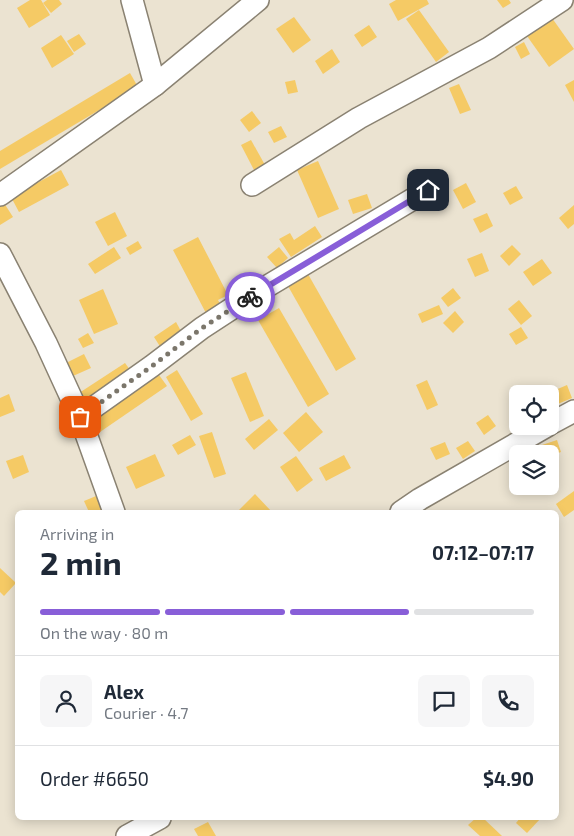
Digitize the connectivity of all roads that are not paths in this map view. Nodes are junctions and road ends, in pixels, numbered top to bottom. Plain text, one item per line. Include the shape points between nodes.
1 (132, 0) edge
2 (258, 0) edge
3 (562, 0) edge
4 (156, 85) junction
5 (252, 185) dead end
6 (428, 190) dead end
7 (0, 195) edge
8 (0, 254) edge
9 (574, 411) edge
10 (80, 417) junction
11 (559, 419) edge
12 (531, 435) edge
13 (113, 510) edge
14 (404, 510) edge
15 (156, 820) edge
16 (127, 836) edge

1 - 4 street
2 - 4 street
3 - 5 street via 489,48 359,118
4 - 7 street
6 - 10 street via 250,296
8 - 10 street
9 - 11 street
10 - 13 street
12 - 14 street
15 - 16 street

